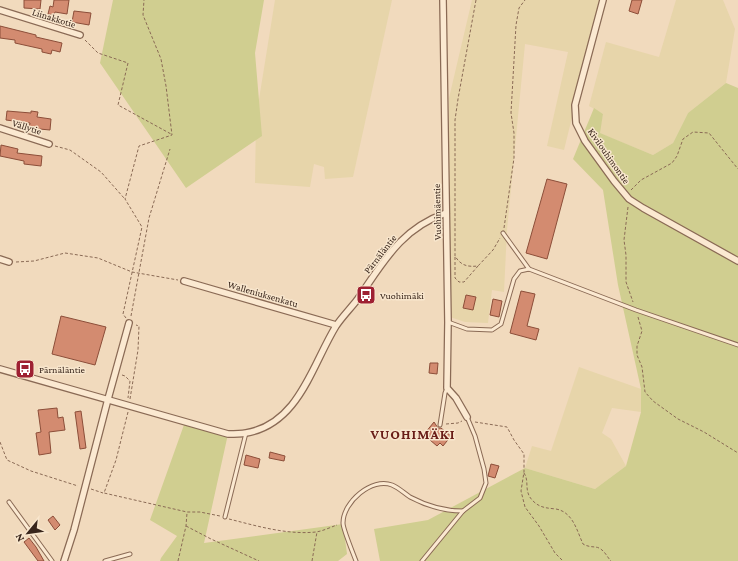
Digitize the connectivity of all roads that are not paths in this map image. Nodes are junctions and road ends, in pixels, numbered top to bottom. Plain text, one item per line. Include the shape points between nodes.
1 (443, 0) edge
2 (603, 0) edge
3 (0, 10) edge
4 (80, 35) road end
5 (0, 128) edge
6 (49, 144) road end
7 (446, 213) junction
8 (503, 233) road end
9 (0, 259) edge
10 (738, 261) edge
11 (9, 262) road end
12 (529, 269) junction
13 (184, 281) road end
14 (448, 322) junction
15 (129, 323) road end
16 (336, 326) junction
17 (738, 346) edge
18 (0, 369) edge
19 (447, 388) junction
20 (108, 399) junction
21 (468, 419) joint
22 (440, 425) road end
23 (246, 433) junction
24 (9, 502) dead end
25 (463, 511) junction
26 (224, 518) road end
27 (130, 554) dead end
28 (52, 561) edge
29 (64, 561) edge
30 (105, 561) edge
31 (356, 561) edge
32 (422, 561) edge

1 - 7 street, Vuohimäentie
2 - 10 street, Kivilouhimontie via 574,105 576,122 585,141 629,199
3 - 4 street, Liinakkotie
5 - 6 street, Vällytie
7 - 14 street, Vuohimäentie
7 - 16 street, Pärnäläntie via 431,218 405,236
8 - 12 lane
9 - 11 street
12 - 14 lane via 520,271 514,279 501,324 492,330 468,329
12 - 17 lane
13 - 16 street, Walleniuksenkatu
14 - 19 street, Vuohimäentie
15 - 20 street
16 - 23 street, Pärnäläntie via 296,401 284,415 270,424
18 - 20 street, Pärnäläntie
19 - 21 street
19 - 22 lane
20 - 23 street, Pärnäläntie via 228,434
20 - 29 street
21 - 25 lane via 484,468 486,483 480,498
23 - 26 lane
24 - 28 lane
25 - 31 lane via 433,508 392,485 378,484 358,494 346,510 343,524
25 - 32 lane
27 - 30 lane

